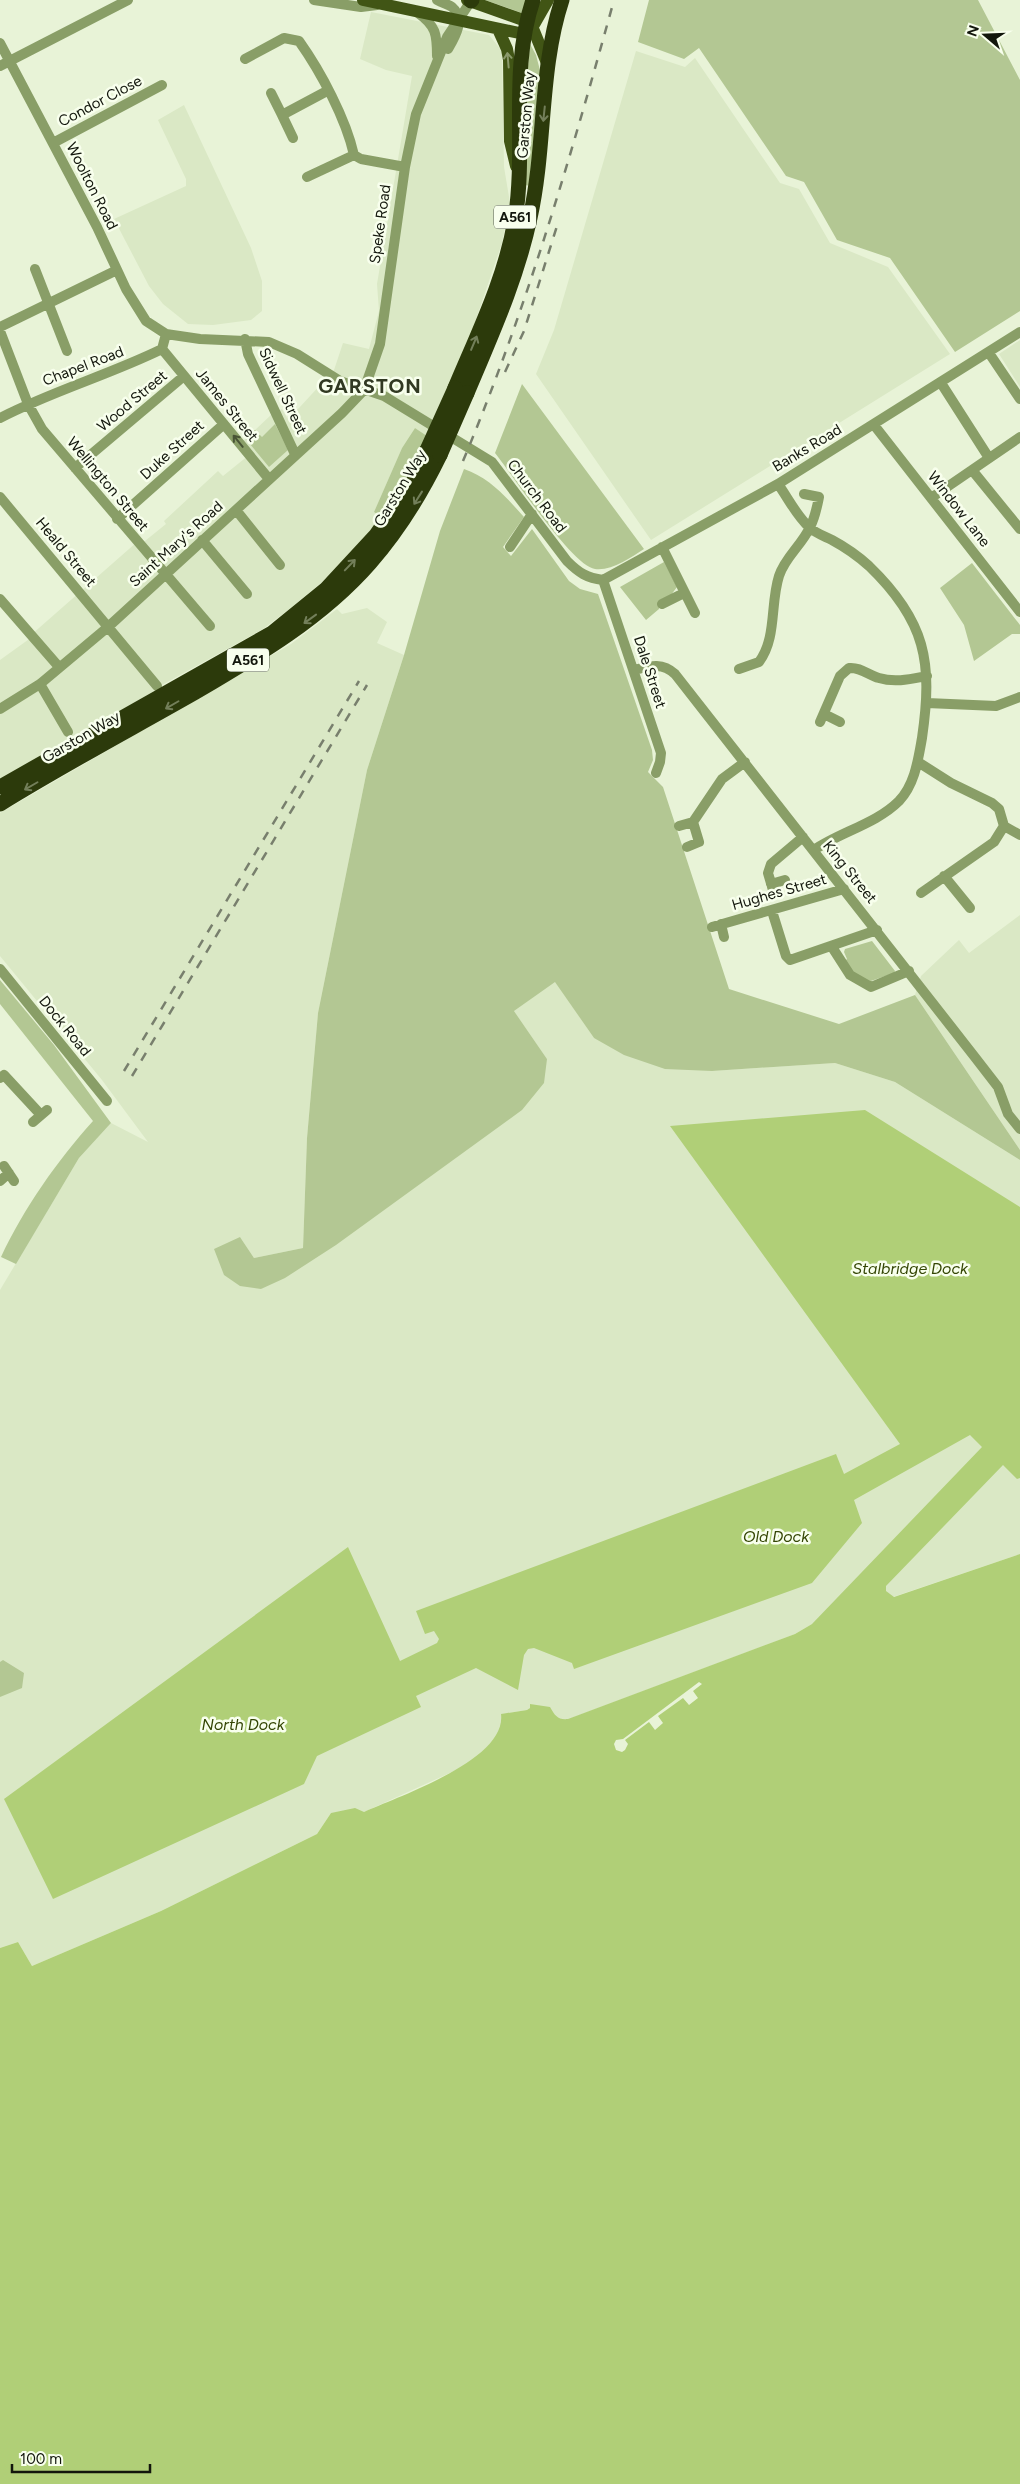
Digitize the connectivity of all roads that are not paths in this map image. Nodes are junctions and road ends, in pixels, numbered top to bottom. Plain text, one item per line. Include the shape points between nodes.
1 (128, 0) edge
2 (314, 0) edge
3 (363, 0) edge
4 (437, 0) edge
5 (470, 0) edge
6 (533, 0) edge
7 (548, 0) edge
8 (562, 0) edge
9 (380, 2) edge
10 (415, 10) junction
11 (459, 20) junction
12 (527, 28) junction
13 (498, 29) junction
14 (0, 43) edge
15 (245, 59) dead end
16 (10, 60) junction
17 (437, 64) junction
18 (0, 66) edge
19 (548, 66) junction
20 (162, 85) dead end
21 (327, 91) junction
22 (271, 93) dead end
23 (282, 115) junction
24 (293, 138) dead end
25 (52, 143) junction
26 (354, 155) junction
27 (405, 167) junction
28 (307, 177) dead end
29 (518, 178) junction
30 (35, 269) dead end
31 (116, 270) junction
32 (50, 304) junction
33 (0, 329) edge
34 (1020, 332) edge
35 (166, 334) junction
36 (245, 339) junction
37 (162, 349) junction
38 (67, 351) dead end
39 (989, 352) junction
40 (184, 376) junction
41 (941, 383) junction
42 (364, 390) junction
43 (461, 391) junction
44 (1020, 399) edge
45 (28, 404) junction
46 (0, 418) edge
47 (224, 424) junction
48 (874, 425) junction
49 (1020, 437) edge
50 (434, 453) junction
51 (295, 454) junction
52 (989, 458) junction
53 (75, 468) junction
54 (972, 470) junction
55 (269, 479) junction
56 (778, 484) junction
57 (804, 494) dead end
58 (0, 497) edge
59 (931, 498) junction
60 (236, 510) junction
61 (532, 514) junction
62 (117, 519) junction
63 (810, 528) junction
64 (1020, 529) edge
65 (202, 540) junction
66 (510, 547) dead end
67 (662, 547) junction
68 (280, 565) dead end
69 (165, 574) junction
70 (604, 580) junction
71 (684, 593) junction
72 (247, 594) dead end
73 (0, 599) edge
74 (662, 604) dead end
75 (1020, 612) edge
76 (695, 613) dead end
77 (210, 626) dead end
78 (108, 627) junction
79 (59, 668) junction
80 (739, 669) dead end
81 (634, 670) junction
82 (927, 676) junction
83 (40, 684) junction
84 (157, 686) dead end
85 (1020, 697) edge
86 (927, 703) junction
87 (1, 707) edge
88 (840, 722) dead end
89 (68, 732) dead end
90 (744, 762) junction
91 (918, 762) junction
92 (656, 772) dead end
93 (0, 787) edge
94 (0, 804) edge
95 (693, 822) junction
96 (679, 826) dead end
97 (1004, 826) junction
98 (1020, 834) edge
99 (803, 837) junction
100 (687, 847) dead end
101 (814, 850) junction
102 (944, 876) junction
103 (785, 880) dead end
104 (844, 889) junction
105 (921, 893) dead end
106 (970, 908) dead end
107 (772, 911) junction
108 (877, 930) junction
109 (724, 937) dead end
110 (832, 947) junction
111 (0, 969) edge
112 (909, 971) junction
113 (0, 1078) edge
114 (107, 1101) dead end
115 (40, 1116) dead end
116 (1020, 1128) edge
117 (9, 1173) dead end
118 (0, 1181) edge

1 - 16 street
2 - 9 street via 361,7
3 - 9 main road
4 - 11 street via 453,8
5 - 11 street, Speke Road
5 - 12 main road
6 - 12 highway, A561
7 - 12 main road, A561
8 - 19 highway, Garston Way / A561 via 553,30
9 - 10 main road
10 - 11 main road
10 - 17 street, Speke Road via 431,22 437,37
11 - 13 main road
11 - 17 street, Speke Road via 447,37
12 - 13 main road
12 - 19 main road via 544,50
12 - 29 highway, Garston Way / A561 via 518,107
29 -> 13 main road, A561 via 510,141 509,60
14 - 16 street, Woolton Road
15 - 21 street via 284,38 299,41
16 - 18 street
16 - 25 street, Woolton Road
17 - 27 street, Speke Road via 416,114
19 -> 43 highway, Garston Way / A561 via 530,219 500,314
20 - 25 street, Condor Close
21 - 23 street
21 - 26 street via 351,140
22 - 23 street
23 - 24 street
25 - 31 street, Woolton Road
26 - 27 street
26 - 28 street
27 - 42 street, Speke Road via 384,322 374,365
43 -> 29 highway, Garston Way / A561 via 504,272 515,219
30 - 32 street
31 - 32 street
31 - 35 street, Woolton Road via 146,321
32 - 33 street
32 - 38 street
33 - 45 street, Wellington Street
34 - 39 street, Banks Road
35 - 36 street, Church Road via 200,339
35 - 37 street
36 - 42 street, Church Road via 269,342 290,351 340,381
36 - 51 street, Sidwell Street via 248,354
37 - 40 street, James Street
37 - 45 street, Chapel Road
39 - 41 street, Banks Road
39 - 44 street
40 - 47 street, James Street
40 - 53 street, Wood Street
41 - 48 street, Banks Road
41 - 52 street
42 - 51 street, Saint Mary's Road
42 - 61 street, Church Road via 384,396 492,462
43 - 50 highway, Garston Way / A561, bridge
45 - 46 street, Chapel Road
45 - 53 street, Wellington Street via 42,429
55 -> 47 street, James Street
47 - 62 street, Duke Street
48 - 56 street, Banks Road
48 - 59 street, Window Lane
49 - 52 street
93 -> 50 highway, Garston Way / A561 via 272,633 326,589 376,535
50 -> 94 highway, Garston Way / A561 via 422,491 393,534 370,563 318,613 218,679
51 - 55 street, Saint Mary's Road
52 - 54 street
53 - 62 street, Wellington Street
54 - 59 street
54 - 64 street
55 - 60 street, Saint Mary's Road
56 - 63 street
56 - 67 street, Banks Road
57 - 63 street via 821,494
58 - 78 street, Heald Street
59 - 75 street, Window Lane
60 - 65 street, Saint Mary's Road
60 - 68 street
61 - 66 street
61 - 70 street, Church Road via 577,571 589,578
62 - 69 street, Wellington Street
63 - 80 street via 781,569 765,654 759,662
63 - 82 street via 851,552 889,587 920,638
65 - 69 street, Saint Mary's Road
65 - 72 street
67 - 70 street, Banks Road
67 - 71 street
69 - 77 street, Wellington Street
69 - 78 street, Saint Mary's Road
70 - 81 street, Dale Street
71 - 74 street
71 - 76 street
73 - 79 street
78 - 79 street, Saint Mary's Road
78 - 84 street, Heald Street
79 - 83 street, Saint Mary's Road
81 - 90 street, King Street via 656,665 668,667
81 - 92 street, Dale Street via 661,753
82 - 86 street
82 - 88 street via 893,680 849,668 840,676 822,718
83 - 87 street, Saint Mary's Road
83 - 89 street
85 - 86 street via 996,706
86 - 91 street
90 - 95 street via 722,779
90 - 99 street, King Street
91 - 97 street via 992,803 999,809
91 - 101 street via 909,786 888,810
95 - 96 street
95 - 100 street via 699,842
97 - 98 street
97 - 102 street via 994,842
99 - 101 street, King Street
99 - 103 street via 771,864 768,873 772,887
101 - 104 street, King Street
102 - 105 street
102 - 106 street
104 - 107 street, Hughes Street
104 - 108 street, King Street
107 - 109 street, Hughes Street via 716,925
107 - 110 street via 790,960
108 - 110 street
108 - 112 street, King Street
110 - 112 street via 850,975 871,987
111 - 114 street, Dock Road
112 - 116 street, King Street via 998,1087 1008,1114
113 - 115 street via 4,1075
117 - 118 street

